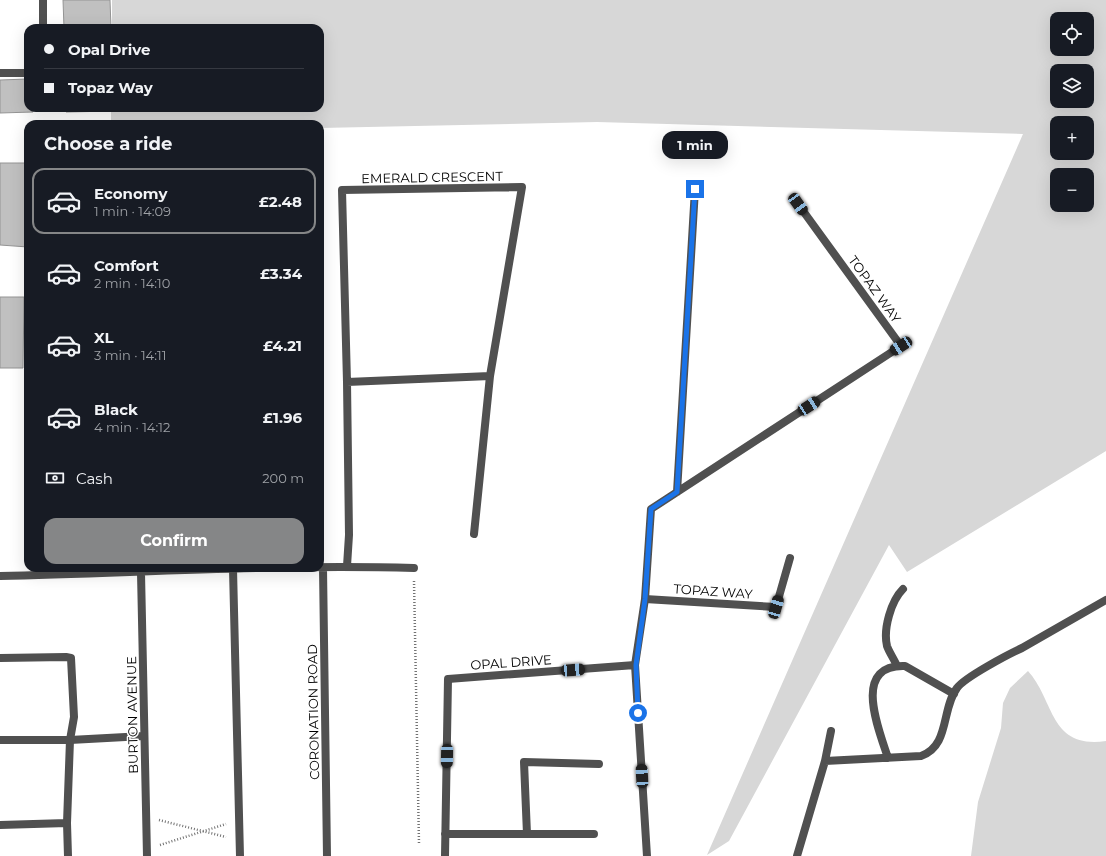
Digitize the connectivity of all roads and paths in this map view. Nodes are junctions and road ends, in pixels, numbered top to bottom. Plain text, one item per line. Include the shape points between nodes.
1 (43, 0) edge
2 (43, 24) edge
3 (0, 73) edge
4 (24, 73) edge
5 (695, 189) dead end
6 (798, 204) dead end
7 (490, 376) junction
8 (347, 382) junction
9 (677, 492) junction
10 (474, 534) dead end
11 (790, 558) dead end
12 (347, 566) junction
13 (324, 568) edge
14 (414, 568) joint
15 (97, 572) edge
16 (131, 572) edge
17 (164, 572) edge
18 (232, 572) edge
19 (323, 572) edge
20 (141, 573) junction
21 (0, 576) edge
22 (903, 589) dead end
23 (645, 599) junction
24 (1106, 600) edge
25 (0, 658) edge
26 (636, 665) junction
27 (897, 666) junction
28 (954, 694) junction
29 (831, 731) dead end
30 (144, 736) junction
31 (0, 740) edge
32 (70, 740) junction
33 (888, 758) junction
34 (825, 761) junction
35 (599, 764) dead end
36 (146, 817) junction
37 (240, 820) junction
38 (67, 823) junction
39 (0, 825) edge
40 (204, 831) junction
41 (445, 834) junction
42 (527, 834) junction
43 (594, 834) dead end
44 (240, 841) junction
45 (419, 844) dead end
46 (147, 852) edge
47 (68, 856) edge
48 (240, 856) edge
49 (327, 856) edge
50 (445, 856) edge
51 (647, 856) edge
52 (797, 856) edge

1 - 2 street
3 - 4 street
5 - 9 street
6 - 9 street, TOPAZ WAY via 901,346
7 - 8 street
7 - 8 street, EMERALD CRESCENT via 522,187 342,190
7 - 10 street, EMERALD CRESCENT
8 - 12 street, EMERALD CRESCENT
9 - 23 street, TOPAZ WAY via 651,509
11 - 23 street, TOPAZ WAY via 776,607
12 - 13 street
12 - 14 street
14 - 45 path
15 - 21 street
16 - 20 street
17 - 20 street
18 - 37 street
19 - 49 street, CORONATION ROAD
20 - 30 street, BURTON AVENUE
22 - 27 street via 898,594 886,631 887,646
23 - 26 street, TOPAZ WAY
24 - 28 street via 1008,654 962,684
25 - 32 street via 71,658 74,717
26 - 41 street, OPAL DRIVE via 448,678
26 - 51 street
27 - 28 street via 905,666
27 - 33 street via 886,669 874,682 871,693
28 - 33 street via 942,734 933,749 921,756
29 - 34 street
30 - 32 street
30 - 36 street, BURTON AVENUE
31 - 32 street
32 - 38 street
33 - 34 street
34 - 52 street
35 - 42 street via 524,762
36 - 40 path
36 - 46 street, BURTON AVENUE
37 - 40 path
37 - 44 street
38 - 39 street
38 - 47 street
40 - 44 path
40 - 46 path
41 - 42 street
41 - 50 street, OPAL DRIVE
42 - 43 street
44 - 48 street

